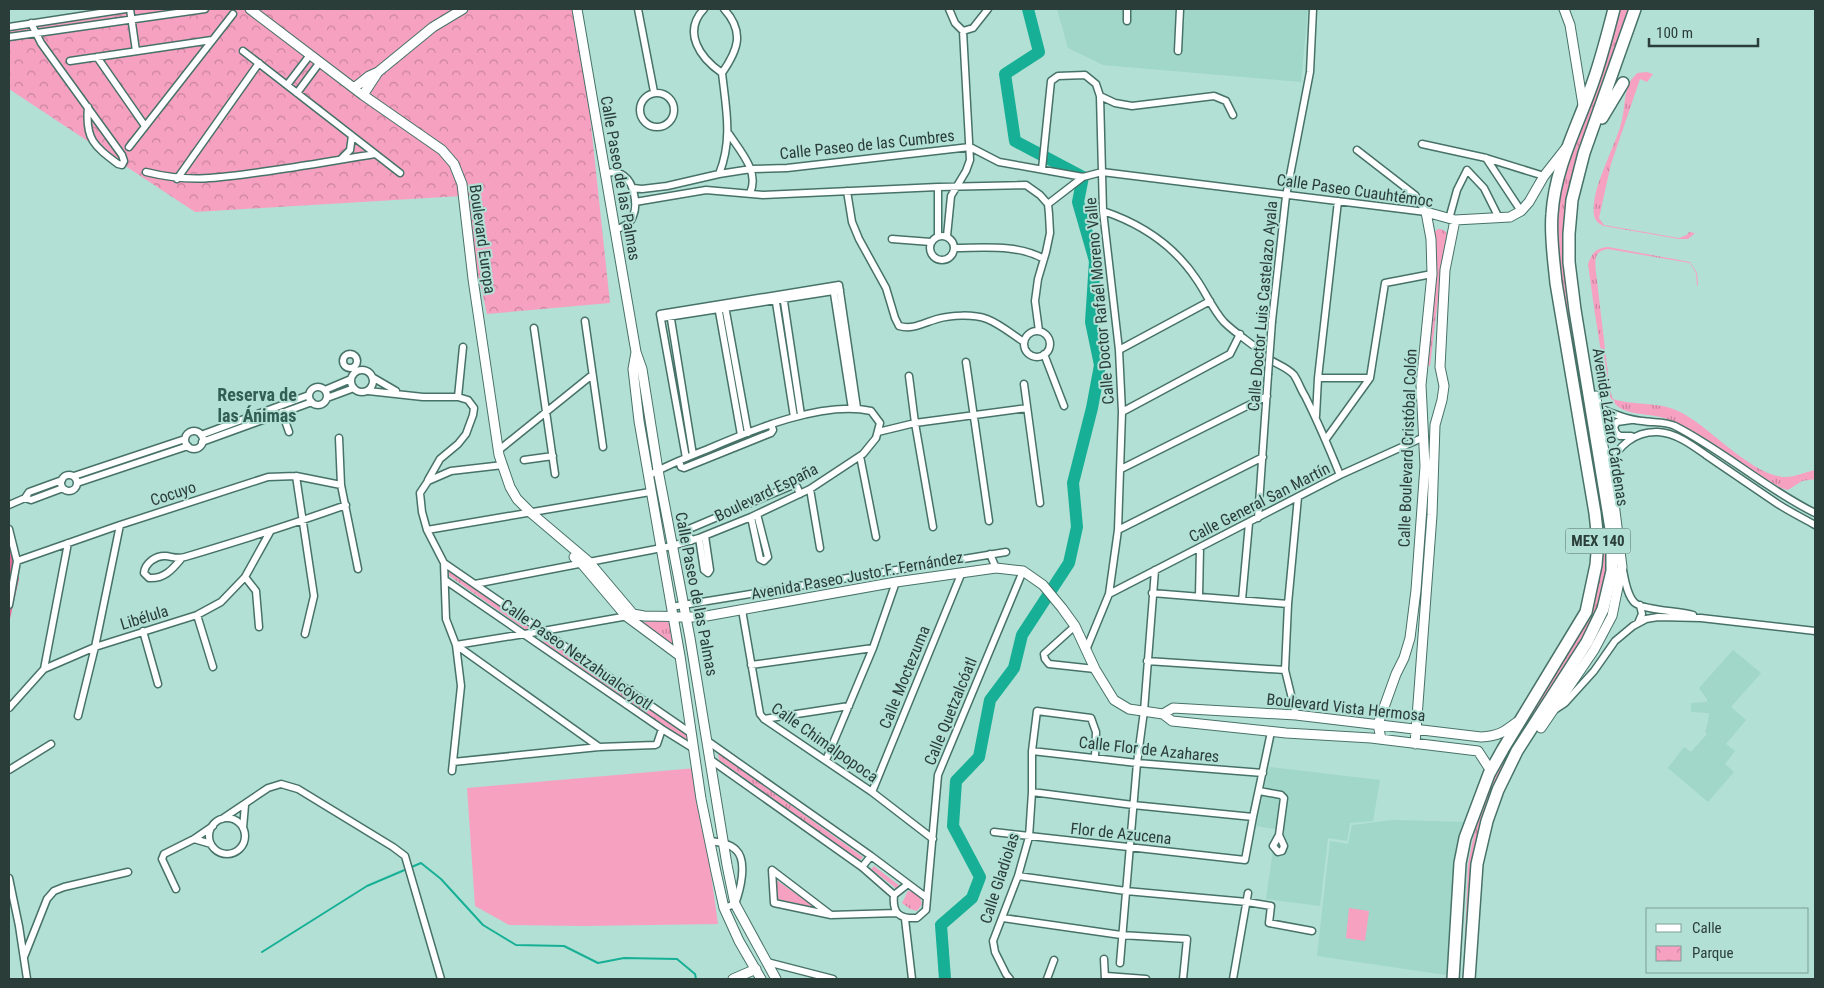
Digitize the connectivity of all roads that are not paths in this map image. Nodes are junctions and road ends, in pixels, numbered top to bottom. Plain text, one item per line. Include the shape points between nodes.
1 (128, 9) edge
2 (205, 9) edge
3 (250, 9) edge
4 (463, 9) edge
5 (577, 9) edge
6 (638, 9) edge
7 (704, 9) edge
8 (724, 9) edge
9 (950, 9) edge
10 (988, 9) edge
11 (1128, 9) edge
12 (1180, 9) edge
13 (1313, 9) edge
14 (1564, 9) edge
15 (1614, 9) edge
16 (1635, 9) edge
17 (233, 14) dead end
18 (132, 20) junction
19 (1127, 22) dead end
20 (31, 23) junction
21 (9, 27) edge
22 (963, 31) junction
23 (37, 33) junction
24 (9, 37) edge
25 (212, 40) junction
26 (243, 50) dead end
27 (136, 51) junction
28 (1178, 51) dead end
29 (310, 55) junction
30 (97, 57) junction
31 (70, 61) dead end
32 (320, 62) junction
33 (259, 63) junction
34 (378, 72) junction
35 (722, 73) junction
36 (1623, 83) dead end
37 (287, 85) junction
38 (354, 88) junction
39 (654, 92) junction
40 (297, 93) junction
41 (363, 95) junction
42 (1100, 96) junction
43 (1584, 105) junction
44 (88, 107) junction
45 (1233, 115) dead end
46 (145, 126) junction
47 (729, 134) junction
48 (352, 136) junction
49 (1422, 144) dead end
50 (1569, 144) junction
51 (129, 147) dead end
52 (970, 147) junction
53 (1357, 150) dead end
54 (375, 154) junction
55 (1486, 158) junction
56 (340, 160) junction
57 (751, 169) junction
58 (1042, 169) junction
59 (146, 172) dead end
60 (1102, 172) junction
61 (400, 173) dead end
62 (605, 173) junction
63 (719, 174) junction
64 (1544, 176) junction
65 (1084, 177) junction
66 (177, 179) junction
67 (668, 186) junction
68 (938, 187) junction
69 (632, 188) junction
70 (956, 188) junction
71 (847, 191) junction
72 (750, 193) junction
73 (669, 196) junction
74 (1286, 196) junction
75 (1572, 200) junction
76 (1338, 201) junction
77 (635, 202) junction
78 (1048, 204) junction
79 (1103, 211) junction
80 (1521, 211) junction
81 (1426, 212) junction
82 (1499, 218) junction
83 (1452, 220) junction
84 (615, 230) junction
85 (938, 236) junction
86 (947, 236) junction
87 (892, 240) dead end
88 (931, 242) junction
89 (954, 248) junction
90 (1044, 259) junction
91 (1569, 262) junction
92 (1432, 274) junction
93 (783, 296) junction
94 (776, 298) junction
95 (1210, 301) junction
96 (722, 307) junction
97 (670, 315) junction
98 (585, 321) dead end
99 (534, 328) dead end
100 (1039, 331) junction
101 (1240, 334) junction
102 (790, 340) junction
103 (782, 341) junction
104 (1024, 342) junction
105 (463, 347) dead end
106 (1119, 350) junction
107 (636, 352) junction
108 (1044, 354) junction
109 (677, 356) junction
110 (668, 357) junction
111 (966, 362) dead end
112 (1440, 367) junction
113 (1422, 371) junction
114 (353, 373) junction
115 (592, 375) junction
116 (909, 376) dead end
117 (372, 377) junction
118 (1318, 378) junction
119 (1370, 378) junction
120 (792, 380) junction
121 (1024, 384) dead end
122 (354, 388) junction
123 (324, 390) junction
124 (368, 390) junction
125 (400, 393) junction
126 (1267, 396) junction
127 (458, 397) junction
128 (327, 398) junction
129 (311, 399) junction
130 (1597, 402) junction
131 (684, 403) junction
132 (676, 404) junction
133 (1064, 406) dead end
134 (855, 408) junction
135 (1027, 408) junction
136 (547, 411) junction
137 (282, 412) junction
138 (1122, 412) junction
139 (1423, 412) junction
140 (975, 414) junction
141 (262, 415) junction
142 (798, 416) junction
143 (1316, 417) junction
144 (1639, 421) junction
145 (915, 423) junction
146 (771, 424) junction
147 (1435, 425) junction
148 (289, 432) dead end
149 (878, 432) junction
150 (201, 434) junction
151 (745, 434) junction
152 (1637, 436) junction
153 (1424, 437) junction
154 (339, 438) dead end
155 (1326, 439) junction
156 (186, 442) junction
157 (202, 442) junction
158 (603, 447) dead end
159 (499, 453) junction
160 (693, 455) junction
161 (553, 456) junction
162 (860, 456) junction
163 (1262, 457) junction
164 (686, 458) junction
165 (524, 460) dead end
166 (679, 461) junction
167 (124, 464) junction
168 (501, 465) junction
169 (1607, 466) junction
170 (1121, 469) junction
171 (658, 470) junction
172 (555, 474) dead end
173 (1340, 475) junction
174 (74, 476) junction
175 (296, 476) junction
176 (648, 476) junction
177 (62, 480) junction
178 (428, 481) junction
179 (78, 483) junction
180 (341, 485) junction
181 (63, 488) junction
182 (810, 489) junction
183 (650, 492) junction
184 (800, 494) junction
185 (1298, 497) junction
186 (25, 498) junction
187 (1040, 502) dead end
188 (9, 505) edge
189 (346, 505) junction
190 (1815, 512) edge
191 (527, 513) junction
192 (754, 515) junction
193 (1258, 518) junction
194 (303, 520) junction
195 (989, 521) dead end
196 (1250, 522) junction
197 (120, 525) junction
198 (1815, 525) edge
199 (933, 527) dead end
200 (9, 530) edge
201 (427, 530) junction
202 (1118, 530) junction
203 (270, 532) junction
204 (876, 537) dead end
205 (691, 541) junction
206 (68, 543) junction
207 (672, 546) junction
208 (820, 548) dead end
209 (1200, 548) junction
210 (660, 549) junction
211 (1006, 552) dead end
212 (990, 554) junction
213 (180, 558) junction
214 (18, 561) junction
215 (444, 563) junction
216 (586, 563) junction
217 (1622, 567) junction
218 (996, 568) junction
219 (358, 569) dead end
220 (1155, 570) junction
221 (1023, 571) junction
222 (962, 572) junction
223 (244, 577) junction
224 (445, 580) junction
225 (896, 582) junction
226 (475, 584) junction
227 (1152, 593) junction
228 (1109, 594) junction
229 (1198, 596) junction
230 (1242, 600) junction
231 (1288, 604) junction
232 (9, 605) edge
233 (684, 605) junction
234 (1640, 605) junction
235 (742, 610) junction
236 (672, 611) junction
237 (197, 615) junction
238 (630, 615) junction
239 (687, 617) junction
240 (702, 617) junction
241 (1701, 618) junction
242 (1638, 623) junction
243 (1075, 626) junction
244 (259, 627) dead end
245 (143, 631) junction
246 (543, 631) junction
247 (1815, 631) edge
248 (305, 634) dead end
249 (523, 634) junction
250 (690, 638) junction
251 (456, 645) junction
252 (95, 647) junction
253 (873, 648) junction
254 (1086, 650) junction
255 (680, 656) junction
256 (1147, 661) junction
257 (751, 665) junction
258 (212, 667) dead end
259 (44, 669) junction
260 (1095, 669) junction
261 (1285, 670) junction
262 (158, 684) dead end
263 (849, 706) junction
264 (9, 708) edge
265 (1144, 712) junction
266 (1550, 713) junction
267 (1163, 714) junction
268 (1296, 715) junction
269 (78, 716) dead end
270 (764, 719) junction
271 (1521, 719) junction
272 (1378, 724) junction
273 (1541, 728) joint
274 (662, 729) junction
275 (1416, 730) junction
276 (1271, 732) junction
277 (692, 734) junction
278 (1381, 739) junction
279 (708, 742) junction
280 (51, 744) dead end
281 (1415, 744) junction
282 (599, 747) junction
283 (695, 750) junction
284 (1032, 751) junction
285 (1517, 751) junction
286 (1095, 757) junction
287 (711, 760) junction
288 (826, 760) junction
289 (453, 762) junction
290 (1137, 763) junction
291 (9, 770) edge
292 (452, 771) dead end
293 (1491, 771) junction
294 (1263, 773) junction
295 (1259, 791) junction
296 (872, 792) junction
297 (1032, 792) junction
298 (245, 804) junction
299 (1133, 805) junction
300 (1253, 817) junction
301 (222, 820) junction
302 (214, 825) junction
303 (242, 828) junction
304 (994, 832) dead end
305 (1279, 835) dead end
306 (1029, 837) junction
307 (194, 838) junction
308 (933, 838) junction
309 (710, 841) junction
310 (211, 844) junction
311 (724, 844) junction
312 (1131, 847) junction
313 (871, 856) junction
314 (862, 867) junction
315 (128, 872) dead end
316 (1018, 876) junction
317 (9, 878) edge
318 (908, 884) junction
319 (176, 889) dead end
320 (1126, 891) junction
321 (1248, 894) dead end
322 (894, 895) junction
323 (927, 898) junction
324 (1247, 902) junction
325 (735, 904) junction
326 (724, 908) junction
327 (897, 913) junction
328 (832, 915) junction
329 (1003, 918) junction
330 (905, 919) junction
331 (1312, 931) dead end
332 (1121, 934) junction
333 (24, 957) junction
334 (1104, 959) dead end
335 (1054, 960) dead end
336 (767, 962) junction
337 (1120, 963) dead end
338 (756, 969) junction
339 (1106, 978) edge
340 (27, 979) edge
341 (441, 979) edge
342 (733, 979) edge
343 (761, 979) edge
344 (776, 979) edge
345 (832, 979) edge
346 (912, 979) edge
347 (1010, 979) edge
348 (1047, 979) edge
349 (1146, 979) edge
350 (1183, 979) edge
351 (1233, 979) edge
352 (1453, 979) edge
353 (1469, 979) edge

1 - 18 street
1 - 20 street
2 - 18 street
3 - 29 street, Boulevard Europa
4 - 34 street via 433,27
5 - 62 street, Calle Paseo de las Palmas
6 - 39 street
7 - 35 street via 698,15 695,28 698,48 702,57
8 - 35 street via 732,19 738,40
9 - 22 street via 955,23
10 - 22 street via 973,28
11 - 19 street
12 - 28 street
13 - 74 street, Calle Doctor Luis Castelazo Ayala via 1310,72
14 - 43 street via 1570,25
15 - 43 highway, Avenida Lázaro Cárdenas / MEX 140
16 - 75 highway, Avenida Lázaro Cárdenas / MEX 140 via 1584,153
17 - 25 street
18 - 23 street
18 - 27 street
20 - 21 street
20 - 23 street
22 - 52 street
23 - 24 street
23 - 44 street
25 - 27 street
25 - 46 street
26 - 33 street
27 - 30 street
29 - 32 street, Boulevard Europa
29 - 37 street
30 - 31 street
30 - 46 street
32 - 38 street, Boulevard Europa
32 - 40 street
33 - 37 street
33 - 66 street
34 - 38 street
34 - 41 street
35 - 47 street
36 - 75 highway via 1602,119
37 - 40 street
38 - 41 street, Boulevard Europa
39 - 39 street via 644,98 640,108 643,119 657,127 668,123 674,108 670,98
40 - 48 street
41 - 159 street, Boulevard Europa via 442,150 454,164 462,184
42 - 45 street via 1132,106 1214,96 1226,101
42 - 58 street via 1096,84 1085,75 1058,76 1051,81
42 - 60 street, Calle Doctor Rafaél Moreno Valle
43 - 50 highway, Avenida Lázaro Cárdenas / MEX 140
44 - 44 street via 122,155 122,165 94,144 87,122
46 - 51 street
47 - 57 street
47 - 63 street
48 - 54 street
48 - 56 street via 350,150
49 - 55 street
50 - 64 street
50 - 271 highway, Avenida Lázaro Cárdenas / MEX 140 via 1557,184 1552,215 1552,249 1595,513 1596,565 1586,612
52 - 57 street, Calle Paseo de las Cumbres via 787,168
52 - 58 street, Calle Paseo de las Cumbres via 999,162
52 - 70 street via 970,160
53 - 81 street via 1415,195
54 - 56 street
54 - 61 street
55 - 64 street
55 - 80 street
56 - 66 street via 204,180
57 - 63 street, Calle Paseo de las Cumbres
57 - 72 street via 754,182
58 - 65 street, Calle Paseo de las Cumbres
59 - 66 street
60 - 65 street, Calle Paseo de las Cumbres
60 - 74 street, Calle Paseo Cuauhtémoc
60 - 79 street, Calle Doctor Rafaél Moreno Valle
62 - 69 street via 616,172 626,176
62 - 84 street, Calle Paseo de las Palmas
63 - 67 street, Calle Paseo de las Cumbres
64 - 80 street
65 - 78 street
67 - 69 street, Calle Paseo de las Cumbres
67 - 73 street
68 - 70 street
68 - 71 street
68 - 85 street
69 - 77 street
70 - 78 street via 1026,185
70 - 86 street via 951,196
71 - 72 street
71 - 104 street via 852,222 886,288 899,326 908,329 937,319 979,317
72 - 73 street via 706,190
73 - 77 street
74 - 76 street, Calle Paseo Cuauhtémoc
74 - 126 street, Calle Doctor Luis Castelazo Ayala, bridge
75 - 91 highway, Avenida Lázaro Cárdenas / MEX 140
76 - 81 street, Calle Paseo Cuauhtémoc
76 - 118 street
77 - 84 street via 634,216 627,225
78 - 90 street via 1050,233
79 - 95 street via 1143,228 1161,240 1196,278
79 - 106 street, Calle Doctor Rafaél Moreno Valle
80 - 82 street, Calle Paseo Cuauhtémoc
81 - 83 street, Calle Paseo Cuauhtémoc
81 - 92 street, Calle Boulevard Cristóbal Colón
82 - 83 street, Calle Paseo Cuauhtémoc
82 - 83 street via 1484,188 1470,171 1466,171 1457,190
83 - 112 street, Calle Boulevard Cristóbal Colón
84 - 107 street, Calle Paseo de las Palmas
85 - 86 street
85 - 88 street
86 - 89 street
87 - 88 street
88 - 89 street via 932,254 939,259 951,256
89 - 90 street via 1022,249
90 - 100 street via 1035,301
91 - 130 highway via 1578,291
91 - 285 highway, Avenida Lázaro Cárdenas / MEX 140 via 1612,535 1612,572 1603,609 1587,642
92 - 113 street, Calle Boulevard Cristóbal Colón
92 - 119 street via 1385,283
93 - 94 street
93 - 102 street
93 - 134 street via 836,288
94 - 96 street
94 - 103 street
95 - 101 street via 1223,321
95 - 106 street
96 - 97 street
96 - 151 street
97 - 109 street
97 - 110 street via 661,316
98 - 115 street
99 - 136 street
100 - 104 street via 1031,332
100 - 108 street via 1049,339 1049,347
101 - 138 street via 1230,354 1224,358
101 - 143 street via 1263,355 1294,375
102 - 103 street
102 - 120 street
103 - 120 street
104 - 108 street via 1032,356
105 - 127 street
106 - 138 street, Calle Doctor Rafaél Moreno Valle
107 - 171 street, Calle Paseo de las Palmas via 642,369
107 - 176 street, Calle Paseo de las Palmas via 633,370
108 - 133 street
109 - 110 street
109 - 131 street
110 - 132 street
111 - 140 street
112 - 113 street
112 - 147 street, Calle Boulevard Cristóbal Colón via 1444,386
113 - 139 street, Calle Boulevard Cristóbal Colón via 1420,400
114 - 117 street via 364,371
114 - 122 street
114 - 123 street
115 - 136 street
115 - 158 street
116 - 145 street
117 - 124 street via 372,386
117 - 125 street
118 - 119 street
118 - 143 street
119 - 155 street
120 - 142 street
121 - 135 street
122 - 124 street via 361,392
122 - 128 street
123 - 128 street
123 - 129 street via 316,387 311,390
124 - 125 street
125 - 127 street
126 - 163 street, Calle Doctor Luis Castelazo Ayala
126 - 170 street
127 - 178 street via 468,400 474,408 471,422 458,444 440,459
128 - 129 street via 320,405
129 - 137 street
129 - 141 street
130 - 144 street
130 - 169 street, Avenida Lázaro Cárdenas
131 - 132 street
131 - 160 street
132 - 164 street
134 - 142 street
134 - 149 street via 871,411 880,423
135 - 140 street
135 - 187 street
136 - 159 street
136 - 161 street
137 - 141 street
137 - 148 street
138 - 170 street, Calle Doctor Rafaél Moreno Valle
139 - 147 street
139 - 153 street, Calle Boulevard Cristóbal Colón
140 - 145 street
140 - 195 street
141 - 150 street
141 - 157 street
142 - 146 street
143 - 155 street
144 - 152 street via 1620,421 1614,427 1620,436
144 - 190 street via 1674,425
145 - 149 street
145 - 199 street
146 - 151 street
146 - 166 street via 771,433 684,468
147 - 275 street, Calle Boulevard Cristóbal Colón via 1432,516
149 - 162 street, Boulevard España
150 - 156 street via 190,432
150 - 157 street
151 - 160 street
152 - 169 street via 1624,444
152 - 198 street via 1656,432 1675,436
153 - 173 street, Calle General San Martín
153 - 272 street, Calle Boulevard Cristóbal Colón via 1423,510 1410,638
154 - 180 street
155 - 173 street
156 - 157 street via 195,448
156 - 167 street
159 - 168 street, Boulevard Europa
160 - 164 street
161 - 165 street
161 - 172 street
162 - 182 street, Boulevard España
162 - 204 street
163 - 193 street, Calle Doctor Luis Castelazo Ayala
163 - 202 street
164 - 166 street
166 - 171 street
167 - 174 street
167 - 179 street
168 - 178 street via 451,471
168 - 191 street, Boulevard Europa via 510,487
169 - 217 street, Avenida Lázaro Cárdenas
170 - 202 street, Calle Doctor Rafaél Moreno Valle
171 - 176 street
171 - 207 street, Calle Paseo de las Palmas
173 - 185 street, Calle General San Martín
174 - 177 street via 67,475
174 - 179 street
175 - 180 street, Cocuyo
175 - 194 street
175 - 197 street, Cocuyo via 268,477
176 - 183 street, Calle Paseo de las Palmas
177 - 181 street
177 - 186 street via 28,492
178 - 201 street via 420,493
179 - 181 street via 73,490
180 - 189 street
181 - 186 street via 31,500
182 - 184 street, Boulevard España
182 - 208 street
183 - 191 street
183 - 210 street, Calle Paseo de las Palmas
184 - 192 street, Boulevard España
184 - 205 street via 793,486 689,529
185 - 193 street, Calle General San Martín
185 - 231 street
186 - 188 street
189 - 194 street
189 - 219 street
191 - 201 street
191 - 216 street, Boulevard Europa
192 - 192 street via 760,559 764,561 768,557
192 - 205 street, Boulevard España
193 - 196 street, Calle General San Martín
194 - 203 street
194 - 248 street via 314,596
196 - 209 street, Calle General San Martín
196 - 230 street
197 - 206 street, Cocuyo
197 - 252 street
200 - 214 street
201 - 215 street
202 - 228 street, Calle Doctor Rafaél Moreno Valle
203 - 213 street
203 - 223 street, Libélula
205 - 207 street, Boulevard España
206 - 214 street, Cocuyo
206 - 259 street
207 - 210 street, Boulevard España
207 - 233 street, Calle Paseo de las Palmas
209 - 220 street, Calle General San Martín
209 - 229 street
210 - 216 street, Boulevard España
210 - 236 street, Calle Paseo de las Palmas
211 - 212 street
212 - 218 street
212 - 233 street
213 - 213 street via 163,556 148,563 144,573 156,579 170,572
214 - 232 street
215 - 224 street
215 - 226 street, Calle Paseo Netzahualcóyotl
216 - 226 street, Boulevard España
216 - 238 street, Boulevard Europa
217 - 234 street via 1630,595
217 - 266 street, Avenida Lázaro Cárdenas via 1612,616 1594,650
218 - 221 street, Avenida Paseo Justo F. Fernández
218 - 222 street, Avenida Paseo Justo F. Fernández
220 - 227 street
220 - 228 street, Calle General San Martín
221 - 243 street, Avenida Paseo Justo F. Fernández via 1043,585
221 - 308 street, Calle Quetzalcóatl via 938,776
222 - 225 street, Avenida Paseo Justo F. Fernández
222 - 296 street, Calle Moctezuma
223 - 237 street, Libélula via 221,602
223 - 244 street via 256,591
224 - 249 street, Calle Paseo Netzahualcóyotl
224 - 251 street via 446,619
225 - 235 street, Avenida Paseo Justo F. Fernández
225 - 253 street
226 - 246 street, Calle Paseo Netzahualcóyotl
227 - 229 street
227 - 256 street
228 - 254 street, Calle Doctor Rafaél Moreno Valle
229 - 230 street
230 - 231 street
231 - 261 street
233 - 236 street
233 - 239 street, Calle Paseo de las Palmas
234 - 241 street
234 - 242 street via 1642,614
235 - 240 street, Avenida Paseo Justo F. Fernández
235 - 257 street, Calle Chimalpopoca
236 - 238 street
236 - 239 street, Avenida Paseo Justo F. Fernández
236 - 255 street, Calle Paseo de las Palmas
237 - 245 street, Libélula
237 - 258 street
238 - 246 street
238 - 255 street, Boulevard Europa
239 - 240 street, Avenida Paseo Justo F. Fernández
239 - 250 street, Calle Paseo de las Palmas
240 - 250 street
241 - 242 street via 1658,617
241 - 247 street
242 - 266 street via 1615,641 1594,671 1565,703
243 - 254 street, Avenida Paseo Justo F. Fernández
243 - 260 street via 1044,654 1045,659 1049,664
245 - 252 street, Libélula
245 - 262 street
246 - 249 street
246 - 277 street, Calle Paseo Netzahualcóyotl
249 - 251 street
249 - 274 street, Calle Paseo Netzahualcóyotl
250 - 279 street, Calle Paseo de las Palmas
251 - 282 street
251 - 289 street via 461,686
252 - 259 street, Libélula
252 - 269 street
253 - 257 street
253 - 263 street
254 - 260 street, Boulevard Vista Hermosa
255 - 277 street, Calle Paseo de las Palmas
256 - 261 street
256 - 265 street
257 - 270 street, Calle Chimalpopoca via 760,714
259 - 264 street, Libélula
260 - 265 street, Boulevard Vista Hermosa via 1114,700 1129,709
261 - 268 street
263 - 270 street
263 - 288 street
265 - 267 street, Boulevard Vista Hermosa
265 - 290 street
266 - 273 street, Avenida Lázaro Cárdenas
267 - 268 street, Boulevard Vista Hermosa via 1173,708
267 - 276 street, Boulevard Vista Hermosa via 1172,721
268 - 272 street, Boulevard Vista Hermosa
270 - 288 street, Calle Chimalpopoca
271 - 275 street, Boulevard Vista Hermosa via 1495,736
271 - 293 highway, Avenida Lázaro Cárdenas / MEX 140
272 - 275 street, Boulevard Vista Hermosa
272 - 278 street
273 - 285 highway
274 - 282 street via 654,745
274 - 283 street, Calle Paseo Netzahualcóyotl
275 - 281 street, Calle Boulevard Cristóbal Colón
276 - 278 street, Boulevard Vista Hermosa
276 - 294 street
277 - 283 street, Calle Paseo de las Palmas
278 - 281 street, Boulevard Vista Hermosa
279 - 287 street, Calle Paseo de las Palmas
279 - 313 street
280 - 291 street
281 - 293 street, Boulevard Vista Hermosa via 1478,751
282 - 289 street
283 - 309 street, Calle Paseo de las Palmas
284 - 286 street, Calle Flor de Azahares
284 - 286 street, Calle Gladiolas via 1037,711 1091,718 1096,732
284 - 297 street, Calle Gladiolas
285 - 353 highway, Avenida Lázaro Cárdenas / MEX 140 via 1498,790 1477,864
286 - 290 street, Calle Flor de Azahares
287 - 311 street, Calle Paseo de las Palmas
287 - 314 street
288 - 296 street, Calle Chimalpopoca
289 - 292 street
290 - 294 street, Calle Flor de Azahares
290 - 299 street
293 - 352 highway, Avenida Lázaro Cárdenas / MEX 140 via 1460,863
294 - 295 street
295 - 300 street
295 - 305 street via 1284,798
296 - 308 street, Calle Chimalpopoca
297 - 299 street
297 - 306 street, Calle Gladiolas
298 - 301 street
298 - 303 street
298 - 341 street via 268,788 281,784 298,789 405,856
299 - 300 street
299 - 312 street
300 - 312 street, Flor de Azucena via 1246,860
301 - 302 street
301 - 303 street via 234,820
302 - 307 street
302 - 310 street via 210,834
303 - 310 street via 245,839 236,852 224,854
304 - 306 street, Flor de Azucena
306 - 312 street, Flor de Azucena
306 - 316 street, Calle Gladiolas
307 - 310 street
307 - 319 street via 164,854 162,859
308 - 323 street, Calle Quetzalcóatl
309 - 311 street
309 - 326 street, Calle Paseo de las Palmas
311 - 325 street, Calle Paseo de las Palmas
311 - 325 street via 736,848 742,865 741,887
312 - 320 street
313 - 314 street
313 - 318 street
314 - 322 street
315 - 333 street via 54,891 47,899
316 - 320 street
316 - 329 street, Calle Gladiolas
317 - 333 street
318 - 322 street
318 - 323 street
320 - 324 street
320 - 332 street
321 - 324 street
322 - 327 street via 893,905
323 - 330 street via 926,910 917,918
324 - 331 street via 1271,906 1269,924
324 - 351 street
325 - 326 street
325 - 336 street, Calle Paseo de las Palmas
326 - 338 street, Calle Paseo de las Palmas
327 - 328 street
327 - 330 street
328 - 328 street via 824,909 772,870 774,902
329 - 332 street
329 - 347 street, Calle Gladiolas via 993,941 994,952
330 - 346 street
332 - 337 street
332 - 350 street via 1187,938
333 - 340 street
334 - 339 street
335 - 348 street
336 - 338 street via 757,961
336 - 344 street, Calle Paseo de las Palmas
336 - 345 street
338 - 342 street
338 - 343 street, Calle Paseo de las Palmas
339 - 349 street

